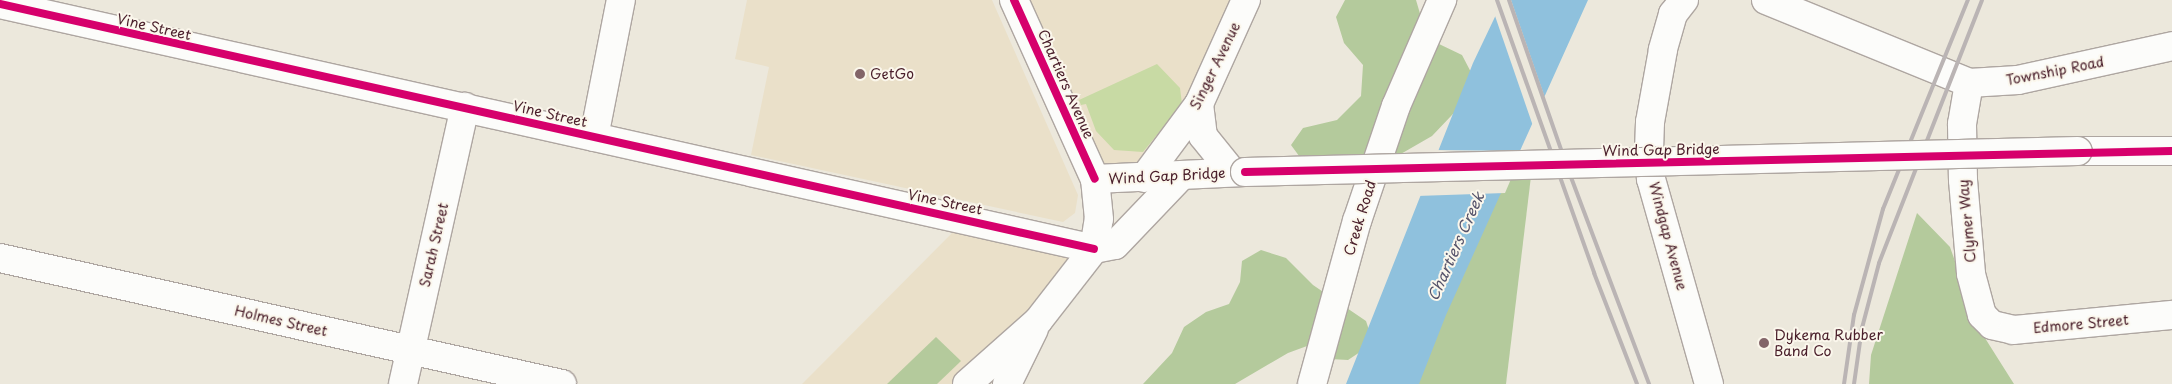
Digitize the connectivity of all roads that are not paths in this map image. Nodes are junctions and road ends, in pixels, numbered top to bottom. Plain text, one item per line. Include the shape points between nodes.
1 (621, 0) edge
2 (1014, 0) edge
3 (1246, 0) edge
4 (1442, 0) edge
5 (1684, 0) edge
6 (1766, 0) edge
7 (0, 4) edge
8 (2172, 46) edge
9 (1969, 82) junction
10 (1199, 104) junction
11 (465, 107) junction
12 (594, 137) junction
13 (2172, 151) edge
14 (1238, 172) junction
15 (1181, 176) junction
16 (1144, 178) junction
17 (1095, 179) junction
18 (1094, 250) junction
19 (0, 258) edge
20 (2172, 315) edge
21 (1038, 320) junction
22 (1992, 325) joint
23 (410, 350) junction
24 (403, 384) edge
25 (562, 384) edge
26 (967, 384) edge
27 (1007, 384) edge
28 (1312, 384) edge
29 (1710, 384) edge

1 - 12 street
2 - 17 street, Chartiers Avenue
3 - 10 street, Singer Avenue
4 - 28 street, Creek Road via 1396,106 1357,221
5 - 29 street, Windgap Avenue via 1673,14 1663,50 1650,122 1649,151 1651,179
6 - 9 street, Township Road
7 - 11 street, Vine Street
8 - 9 street, Township Road via 2018,80
9 - 22 street, Clymer Way via 1962,124 1966,236 1976,296 1982,315
10 - 14 street via 1203,136
10 - 16 street, Singer Avenue
11 - 12 street, Vine Street
11 - 23 street, Sarah Street
12 - 18 street, Vine Street
13 - 14 street, Wind Gap Bridge, bridge
14 - 15 street, Wind Gap Bridge
15 - 16 street, Wind Gap Bridge
15 - 18 street via 1115,245
16 - 17 street, Wind Gap Bridge
17 - 18 street via 1099,219
18 - 21 street
19 - 23 street, Holmes Street
20 - 22 street, Edmore Street via 2012,330
21 - 26 street
21 - 27 street
23 - 24 street, Sarah Street
23 - 25 street, Holmes Street

